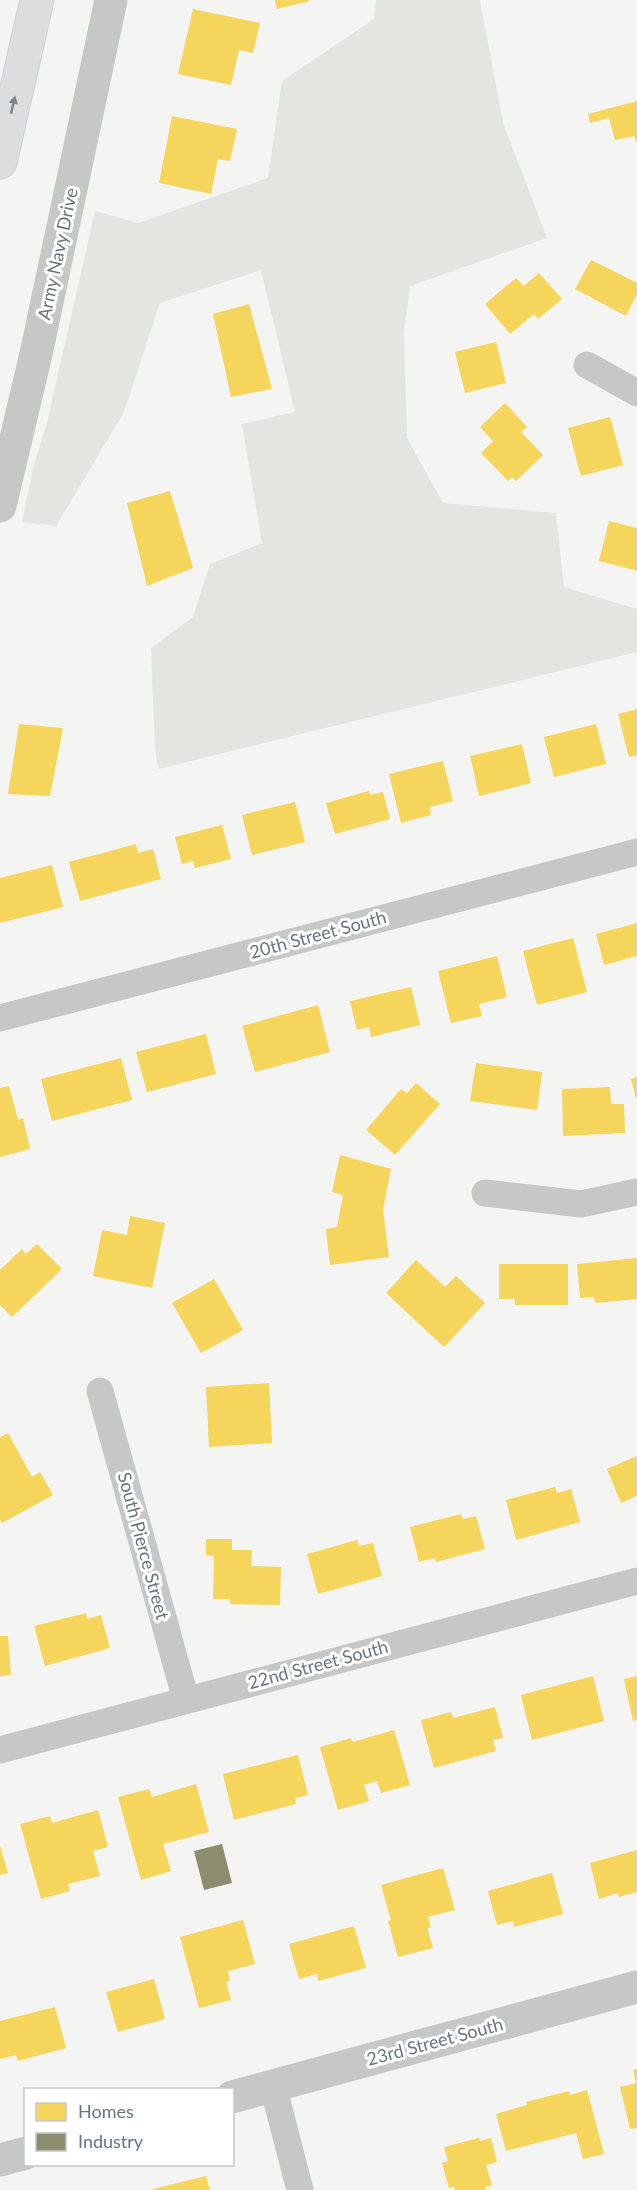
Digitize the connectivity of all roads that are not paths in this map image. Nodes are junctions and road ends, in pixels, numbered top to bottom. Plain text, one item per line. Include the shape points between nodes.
1 (37, 0) edge
2 (111, 0) edge
3 (0, 162) edge
4 (587, 365) dead end
5 (637, 393) edge
6 (0, 506) edge
7 (637, 852) edge
8 (0, 1018) edge
9 (637, 1192) edge
10 (485, 1193) dead end
11 (100, 1391) dead end
12 (637, 1581) edge
13 (186, 1700) junction
14 (0, 1750) edge
15 (637, 1987) edge
16 (273, 2086) junction
17 (234, 2096) edge
18 (24, 2154) edge
19 (0, 2160) edge
20 (300, 2190) edge

3 -> 1 highway
2 - 6 street, Army Navy Drive
4 - 5 street
7 - 8 street, 20th Street South
9 - 10 street via 581,1204
11 - 13 street, South Pierce Street
12 - 13 street, 22nd Street South
13 - 14 street, 22nd Street South
15 - 16 street, 23rd Street South
16 - 17 street, 23rd Street South
16 - 20 street
18 - 19 street

